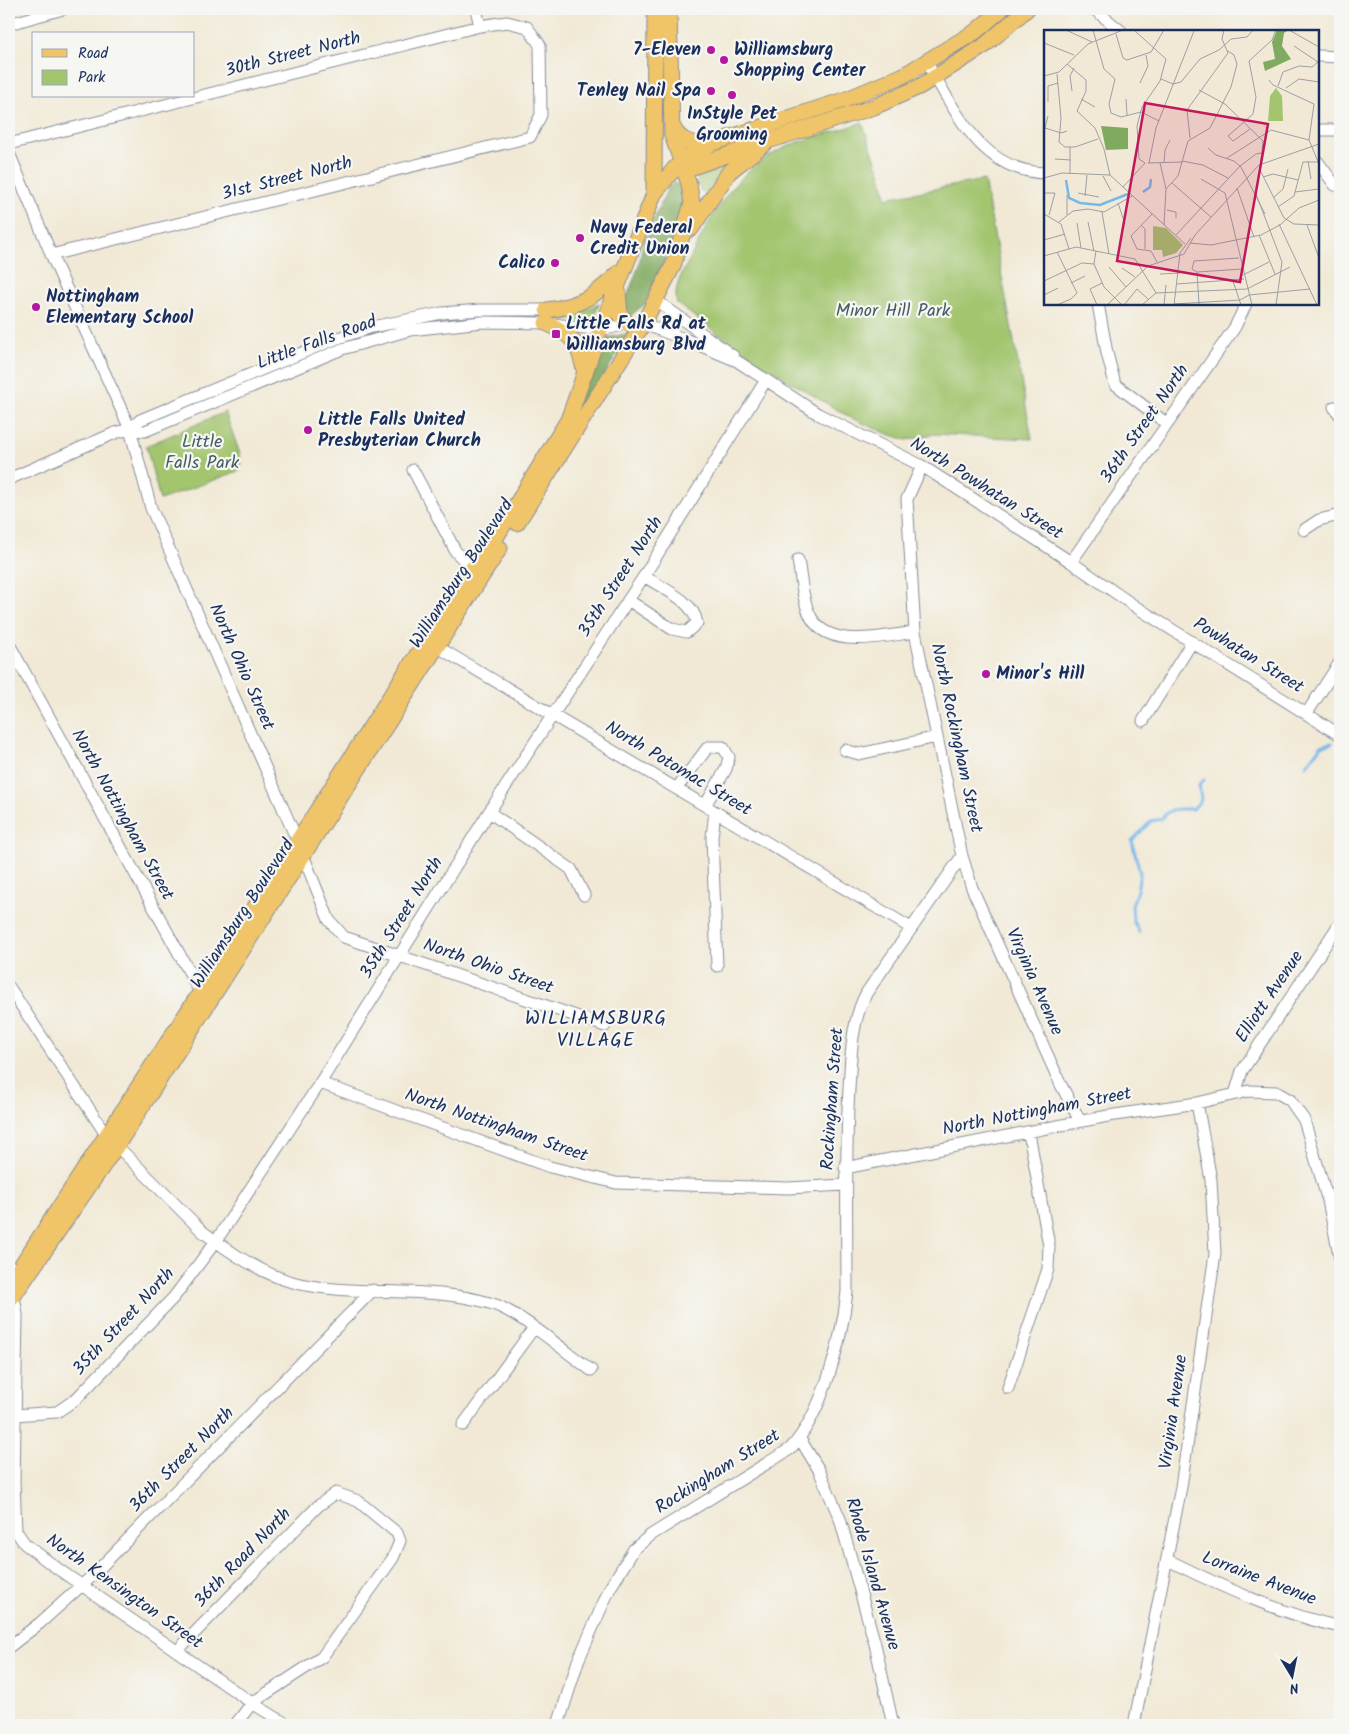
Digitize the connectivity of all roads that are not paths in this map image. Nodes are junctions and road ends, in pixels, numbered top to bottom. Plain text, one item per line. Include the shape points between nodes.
1 (63, 9) edge
2 (476, 9) edge
3 (655, 9) edge
4 (670, 9) edge
5 (1002, 9) edge
6 (1027, 9) edge
7 (1094, 9) edge
8 (9, 24) edge
9 (480, 26) junction
10 (1120, 30) edge
11 (1319, 56) edge
12 (1340, 57) edge
13 (927, 62) junction
14 (936, 77) junction
15 (195, 97) edge
16 (193, 98) edge
17 (655, 112) junction
18 (670, 122) junction
19 (1319, 130) edge
20 (1340, 130) edge
21 (530, 137) joint
22 (764, 142) junction
23 (9, 144) edge
24 (712, 144) junction
25 (9, 153) edge
26 (1319, 163) edge
27 (680, 167) junction
28 (1044, 173) edge
29 (1340, 186) edge
30 (654, 194) junction
31 (679, 250) junction
32 (51, 255) junction
33 (626, 267) junction
34 (617, 287) junction
35 (657, 301) junction
36 (1098, 305) edge
37 (1246, 305) edge
38 (546, 316) junction
39 (635, 324) junction
40 (600, 330) junction
41 (737, 361) junction
42 (585, 374) junction
43 (766, 380) junction
44 (1166, 423) junction
45 (130, 429) junction
46 (922, 466) junction
47 (413, 470) dead end
48 (9, 479) edge
49 (1340, 515) edge
50 (1304, 530) dead end
51 (798, 560) dead end
52 (1071, 562) junction
53 (477, 573) junction
54 (644, 576) junction
55 (628, 600) junction
56 (1136, 608) joint
57 (915, 632) junction
58 (1192, 642) junction
59 (9, 644) edge
60 (432, 644) junction
61 (1340, 662) edge
62 (1307, 713) junction
63 (552, 715) junction
64 (1143, 721) dead end
65 (1340, 735) edge
66 (937, 737) junction
67 (845, 750) dead end
68 (678, 788) junction
69 (710, 808) junction
70 (489, 812) junction
71 (297, 840) junction
72 (303, 856) junction
73 (962, 856) junction
74 (584, 895) dead end
75 (1340, 923) edge
76 (911, 928) junction
77 (399, 954) junction
78 (717, 966) dead end
79 (9, 987) edge
80 (867, 992) joint
81 (204, 998) junction
82 (604, 1026) dead end
83 (320, 1083) junction
84 (1235, 1094) junction
85 (1197, 1102) junction
86 (1080, 1121) junction
87 (1029, 1133) junction
88 (112, 1141) junction
89 (845, 1168) junction
90 (845, 1185) junction
91 (216, 1241) junction
92 (1340, 1259) edge
93 (9, 1265) edge
94 (11, 1290) edge
95 (373, 1290) junction
96 (533, 1329) junction
97 (591, 1370) dead end
98 (1008, 1388) dead end
99 (15, 1415) junction
100 (463, 1425) dead end
101 (800, 1439) junction
102 (11, 1482) edge
103 (1168, 1560) junction
104 (82, 1586) junction
105 (1340, 1626) edge
106 (9, 1647) edge
107 (178, 1650) junction
108 (252, 1704) junction
109 (235, 1725) edge
110 (288, 1725) edge
111 (558, 1725) edge
112 (893, 1725) edge
113 (1134, 1725) edge

1 - 8 street
2 - 9 street
3 - 17 main road
4 - 18 main road
5 - 13 main road, Williamsburg Boulevard via 975,32
6 - 14 main road via 984,46
7 - 10 street
9 - 15 street, 30th Street North
9 - 21 street, 30th Street North via 507,22 527,27 540,45 541,115
11 - 12 street
13 - 14 street
13 - 24 main road, Williamsburg Boulevard via 872,90
14 - 22 main road via 874,106
14 - 28 street via 960,120 981,146 1010,165
16 - 23 street, 30th Street North
17 - 27 main road via 664,153
17 - 30 main road
18 - 24 main road via 674,132 688,142
18 - 27 main road
19 - 20 street
21 - 32 street, 31st Street North
22 - 27 main road
22 - 31 main road via 729,172
24 - 27 main road, Williamsburg Boulevard via 690,155
25 - 32 street, North Ohio Street
26 - 29 street via 1335,185
27 - 30 main road, Williamsburg Boulevard
27 - 31 main road, Williamsburg Boulevard via 692,203
30 - 33 main road, Williamsburg Boulevard
31 - 35 main road, Williamsburg Boulevard
32 - 45 street, North Ohio Street
33 - 34 main road, Williamsburg Boulevard
33 - 38 main road via 596,294
34 - 39 main road via 620,314
34 - 40 main road, Williamsburg Boulevard
35 - 39 main road, Williamsburg Boulevard
35 - 41 street, North Powhatan Street
36 - 44 street via 1115,384
37 - 44 street, 36th Street North via 1235,327
38 - 40 street, Little Falls Road
38 - 42 main road via 571,336 582,356
38 - 45 street, Little Falls Road via 453,324 376,338 342,348 145,431
39 - 40 street, Little Falls Road
39 - 41 street, North Powhatan Street via 687,340
39 - 53 main road, Williamsburg Boulevard
40 - 42 main road, Williamsburg Boulevard
41 - 43 street, North Powhatan Street
42 - 53 main road, Williamsburg Boulevard via 568,420 486,552
43 - 46 street, North Powhatan Street via 841,426
43 - 54 street, 35th Street North
44 - 52 street, 36th Street North
45 - 48 street, Little Falls Road
45 - 71 street, North Ohio Street via 151,508
46 - 52 street, North Powhatan Street
46 - 57 street, North Rockingham Street via 907,499
47 - 53 street via 456,552
49 - 50 street via 1319,520
51 - 57 street via 808,613 817,628 836,637 868,638
52 - 56 street, North Powhatan Street
53 - 60 main road, Williamsburg Boulevard
54 - 55 street, 35th Street North
54 - 55 street via 688,605 696,613 697,623 687,632 672,629
55 - 63 street, 35th Street North
56 - 58 street, Powhatan Street
57 - 66 street, North Rockingham Street
58 - 62 street, Powhatan Street
58 - 64 street
59 - 81 street, North Nottingham Street
60 - 63 street, North Potomac Street
60 - 71 main road, Williamsburg Boulevard
60 - 72 main road, Williamsburg Boulevard
61 - 62 street
62 - 65 street, Powhatan Street
63 - 68 street, North Potomac Street
63 - 70 street, 35th Street North
66 - 67 street via 859,754
66 - 73 street, North Rockingham Street
68 - 69 street, North Potomac Street
68 - 69 street via 708,747 723,747 729,757
69 - 76 street, North Potomac Street
69 - 78 street
70 - 74 street via 571,869
70 - 77 street, 35th Street North
71 - 72 street, North Ohio Street
71 - 81 main road, Williamsburg Boulevard
72 - 77 street, North Ohio Street via 329,920 344,937
72 - 81 main road, Williamsburg Boulevard
73 - 76 street, North Rockingham Street
73 - 86 street, Virginia Avenue via 972,888
75 - 84 street, Elliott Avenue via 1242,1071
76 - 80 street, North Rockingham Street
77 - 82 street, North Ohio Street
77 - 83 street, 35th Street North
79 - 88 street
80 - 89 street, Rockingham Street via 858,1012 854,1034
81 - 88 main road, Williamsburg Boulevard
83 - 90 street, North Nottingham Street via 550,1167 616,1183 788,1188
83 - 91 street, 35th Street North
84 - 85 street, North Nottingham Street
84 - 92 street, North Nottingham Street via 1276,1092 1290,1100 1299,1112 1328,1201
85 - 86 street, North Nottingham Street
85 - 103 street, Virginia Avenue via 1211,1180 1215,1254
86 - 87 street, North Nottingham Street
87 - 89 street, North Nottingham Street
87 - 98 street via 1049,1246 1048,1269
88 - 91 street via 203,1232
88 - 94 main road, Williamsburg Boulevard
89 - 90 street, Rockingham Street
90 - 101 street, Rockingham Street via 847,1292 844,1316 838,1344 815,1410
91 - 95 street via 260,1269 295,1283
91 - 99 street, 35th Street North via 174,1297 76,1399 57,1412
93 - 94 street, North Kensington Street
94 - 99 street, North Kensington Street via 17,1336
95 - 96 street via 457,1296 494,1305
95 - 104 street, 36th Street North
96 - 97 street
96 - 100 street
99 - 102 street, North Kensington Street
101 - 111 street, Rockingham Street via 763,1467 651,1535 634,1549 610,1588 578,1661
101 - 112 street, Rhode Island Avenue via 819,1470 840,1519 875,1644
102 - 104 street, North Kensington Street via 16,1531 25,1544
103 - 105 street, Lorraine Avenue via 1274,1606
103 - 113 street, Virginia Avenue
104 - 106 street, 36th Street North
104 - 107 street, North Kensington Street
107 - 108 street, North Kensington Street
107 - 108 street, 36th Road North via 318,1506 336,1493 358,1500 397,1533 400,1541 393,1558 322,1657
108 - 109 street
108 - 110 street, North Kensington Street

